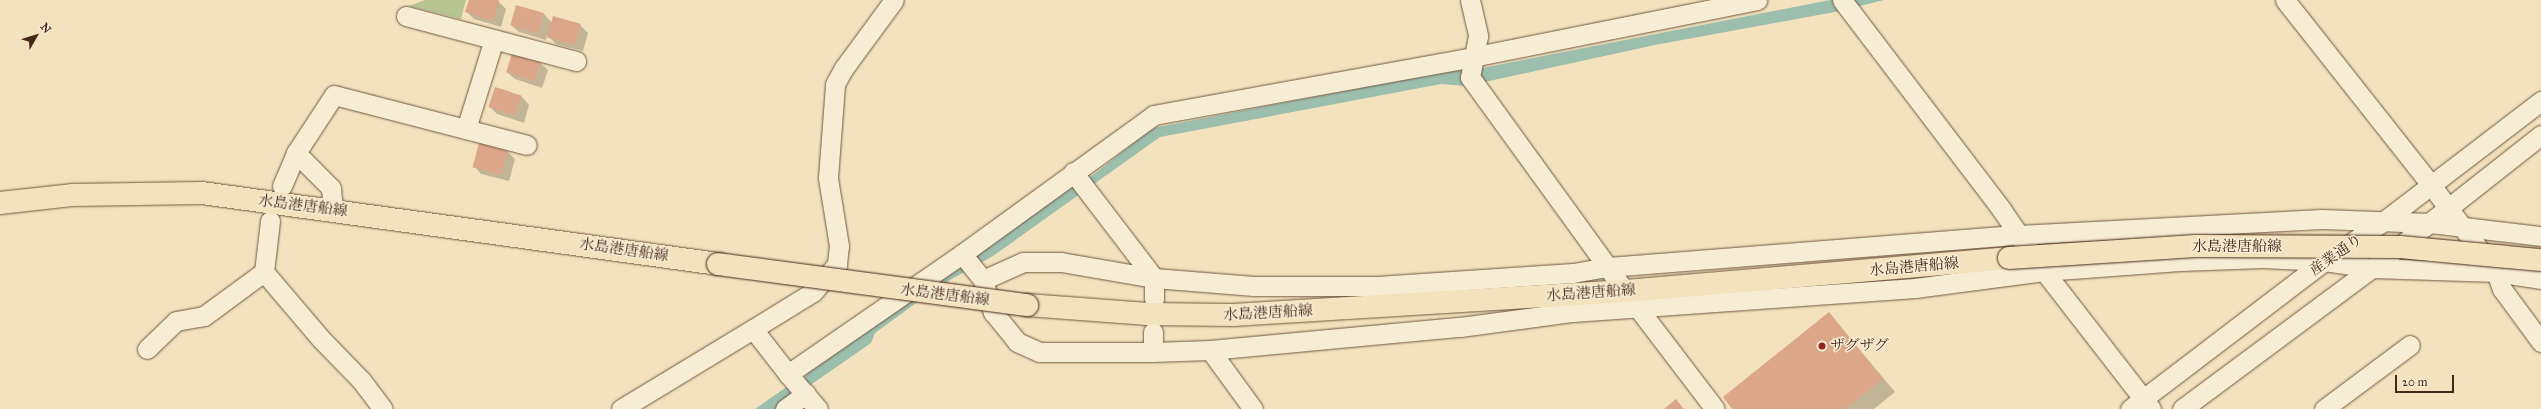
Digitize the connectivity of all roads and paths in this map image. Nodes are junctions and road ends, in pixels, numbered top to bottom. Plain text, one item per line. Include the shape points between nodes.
1 (894, 0) edge
2 (1470, 0) edge
3 (1757, 0) edge
4 (1842, 0) edge
5 (2285, 0) edge
6 (406, 16) dead end
7 (494, 39) junction
8 (1472, 57) junction
9 (576, 61) dead end
10 (2541, 101) edge
11 (466, 129) junction
12 (2541, 136) edge
13 (527, 145) dead end
14 (296, 153) junction
15 (1073, 172) junction
16 (2431, 185) junction
17 (282, 186) dead end
18 (0, 203) edge
19 (2448, 208) junction
20 (333, 210) junction
21 (2384, 221) junction
22 (270, 222) dead end
23 (2430, 223) junction
24 (2461, 226) junction
25 (2018, 236) junction
26 (2541, 236) edge
27 (962, 254) junction
28 (2541, 260) edge
29 (2324, 261) junction
30 (1608, 267) junction
31 (2372, 268) junction
32 (2044, 271) junction
33 (264, 272) junction
34 (2496, 272) junction
35 (1154, 278) junction
36 (2541, 279) edge
37 (983, 280) junction
38 (1625, 290) junction
39 (1154, 299) dead end
40 (1640, 309) junction
41 (753, 329) junction
42 (1153, 332) dead end
43 (2541, 342) edge
44 (2410, 345) dead end
45 (147, 349) dead end
46 (1210, 350) junction
47 (1153, 352) junction
48 (788, 374) junction
49 (806, 394) junction
50 (2142, 406) edge
51 (383, 409) edge
52 (621, 409) edge
53 (785, 409) edge
54 (818, 409) edge
55 (1254, 409) edge
56 (1715, 409) edge
57 (2182, 409) edge
58 (2324, 409) edge

1 - 41 street via 835,84 828,178 839,246 837,264 813,292
2 - 8 street via 1478,36
3 - 8 street
4 - 25 street via 2001,209
5 - 16 street
6 - 7 street
7 - 9 street
7 - 11 street
8 - 15 street via 1154,115
8 - 30 street via 1470,77
10 - 16 street, 産業通り
11 - 13 street
11 - 14 street via 334,94
12 - 19 street, 産業通り
14 - 17 street
14 - 20 street via 330,188
15 - 27 street
15 - 35 street
16 - 19 street
16 - 21 street, 産業通り
18 - 20 main road, 水島港唐船線 via 72,195 202,193
19 - 23 street, 産業通り
19 - 24 street
20 - 38 main road, 水島港唐船線, bridge via 1027,305 1148,314 1233,316
21 - 23 street
21 - 25 street via 2314,219
21 - 29 street, 産業通り
22 - 33 street
23 - 24 street
23 - 31 street, 産業通り
24 - 26 street
24 - 34 street
25 - 30 street
25 - 32 street
27 - 37 street
27 - 48 street
28 - 38 main road, 水島港唐船線, bridge via 2400,247 2196,246 2009,258
29 - 31 street
29 - 32 street via 2263,258
29 - 50 street, 産業通り
30 - 35 street via 1573,273 1377,286 1254,286
30 - 38 street
31 - 34 street
31 - 57 street, 産業通り
32 - 40 street via 1915,288
32 - 50 street
33 - 45 street via 204,316 176,321
33 - 51 street via 320,339 361,380
34 - 36 street
34 - 43 street via 2502,289
35 - 37 street via 1061,262 1023,262
35 - 39 street
37 - 47 street via 993,312 1017,342 1039,352
38 - 40 street
40 - 46 street via 1573,312 1460,327
40 - 56 street
41 - 48 street
41 - 52 street
42 - 47 street
44 - 58 street
46 - 47 street
46 - 55 street
48 - 49 street
49 - 53 street
49 - 54 street

